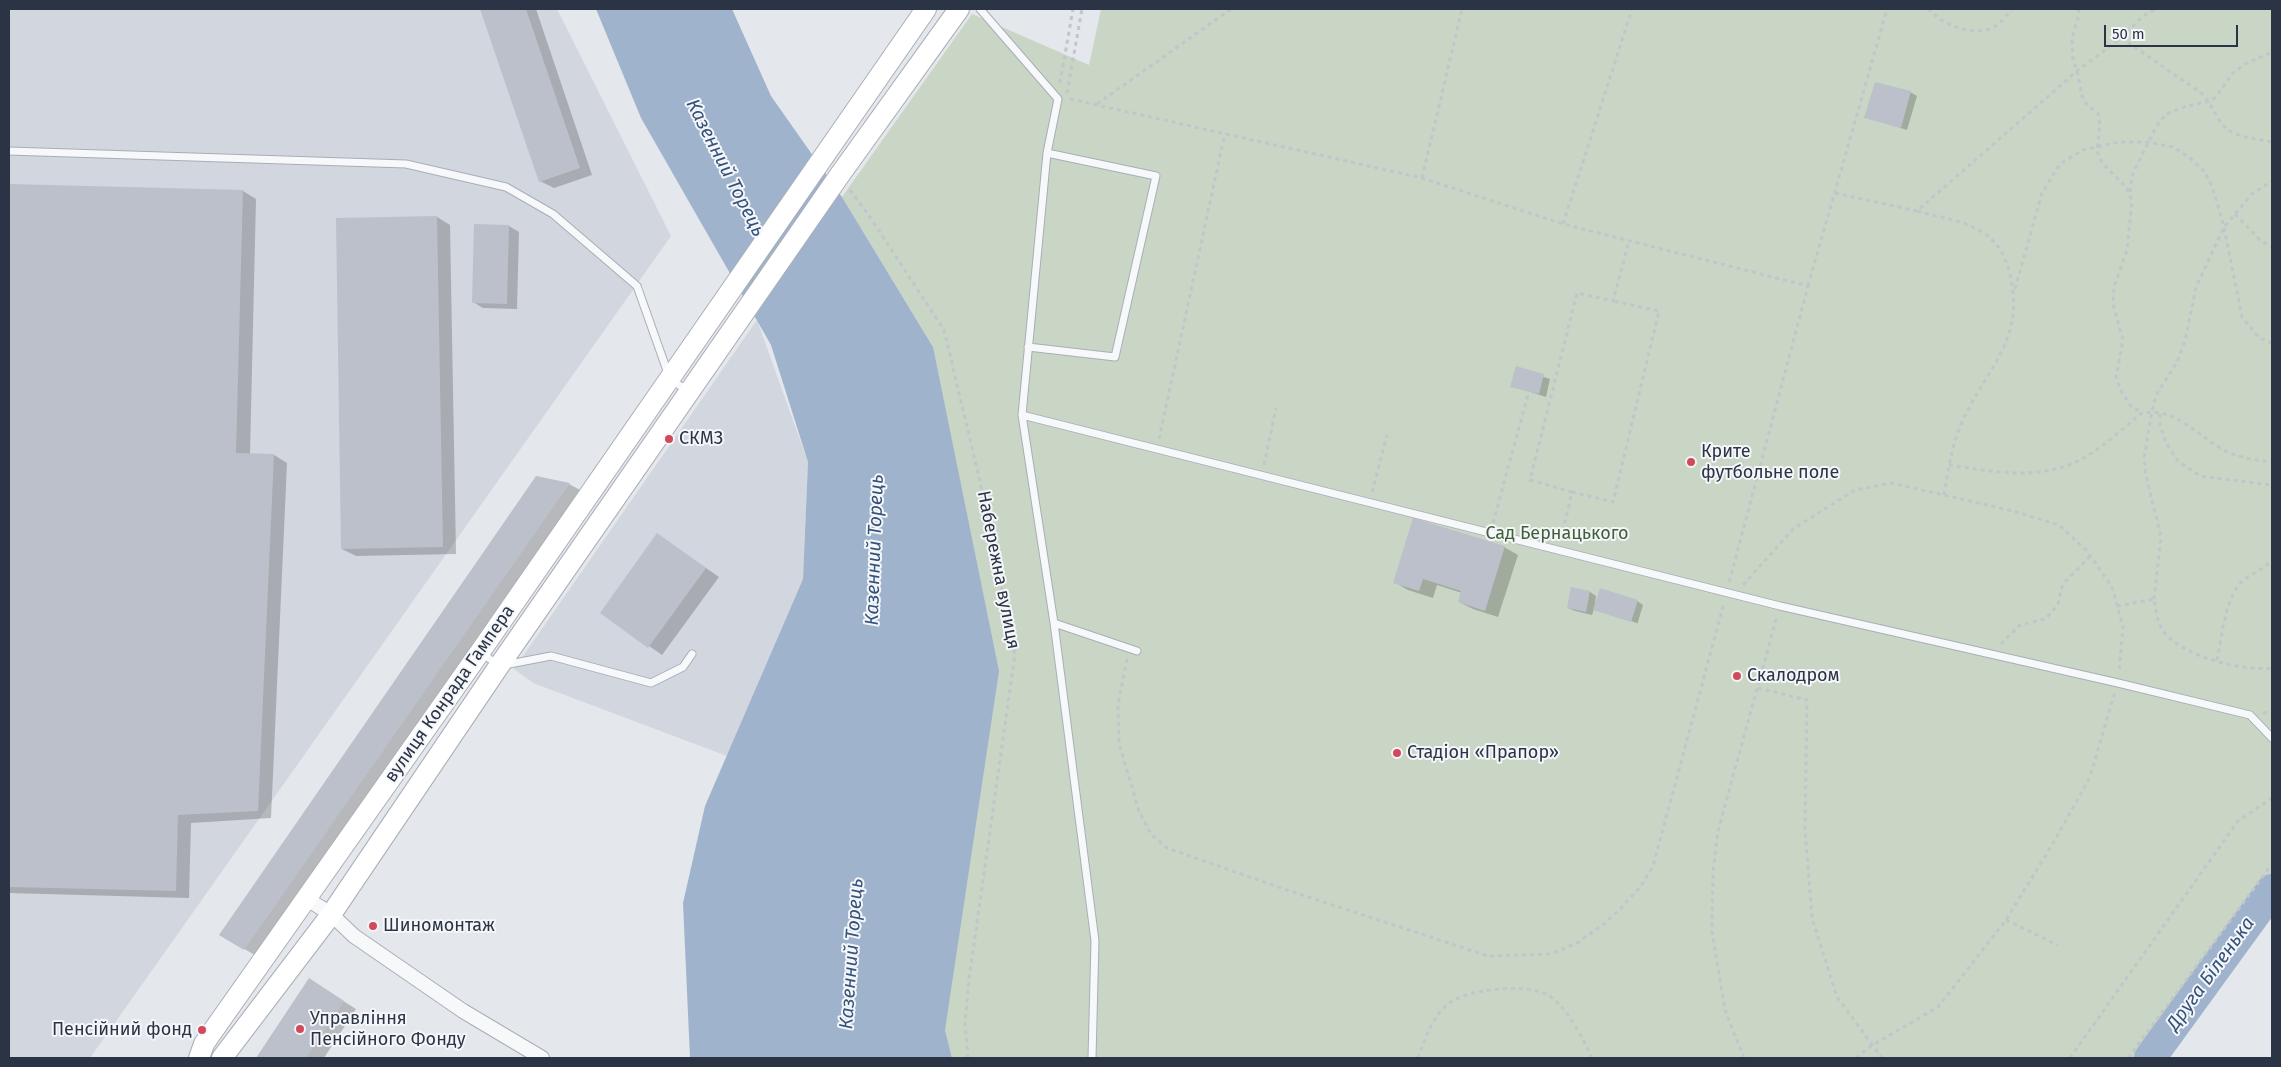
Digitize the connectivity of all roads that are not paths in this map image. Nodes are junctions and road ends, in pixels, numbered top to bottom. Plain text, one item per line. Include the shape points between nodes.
1 (926, 9) edge
2 (959, 9) edge
3 (980, 9) edge
4 (9, 151) edge
5 (1047, 153) junction
6 (1028, 347) junction
7 (670, 379) junction
8 (689, 392) junction
9 (1022, 415) junction
10 (1054, 623) junction
11 (1133, 650) road end
12 (480, 652) junction
13 (692, 654) dead end
14 (499, 666) junction
15 (2272, 738) edge
16 (307, 899) junction
17 (331, 914) junction
18 (200, 1058) edge
19 (222, 1058) edge
20 (542, 1058) edge
21 (1092, 1058) edge

1 - 7 main road, вулиця Конрада Гампера
2 - 8 main road, вулиця Конрада Гампера
3 - 5 lane via 1058,99
4 - 7 lane via 406,164 506,187 553,214 636,286
5 - 6 lane
5 - 6 lane via 1156,176 1115,357
6 - 9 lane
7 - 8 lane
7 - 12 main road, вулиця Конрада Гампера
8 - 14 main road, вулиця Конрада Гампера
9 - 10 lane
9 - 15 lane via 1780,606 2250,715
10 - 11 lane
10 - 21 lane via 1095,942
12 - 14 lane
12 - 16 main road, вулиця Конрада Гампера
13 - 14 lane via 683,667 651,684 550,656
14 - 17 main road, вулиця Конрада Гампера
16 - 17 street
16 - 18 main road, вулиця Конрада Гампера via 207,1039
17 - 19 main road, вулиця Конрада Гампера
17 - 20 street via 354,936 455,1005

